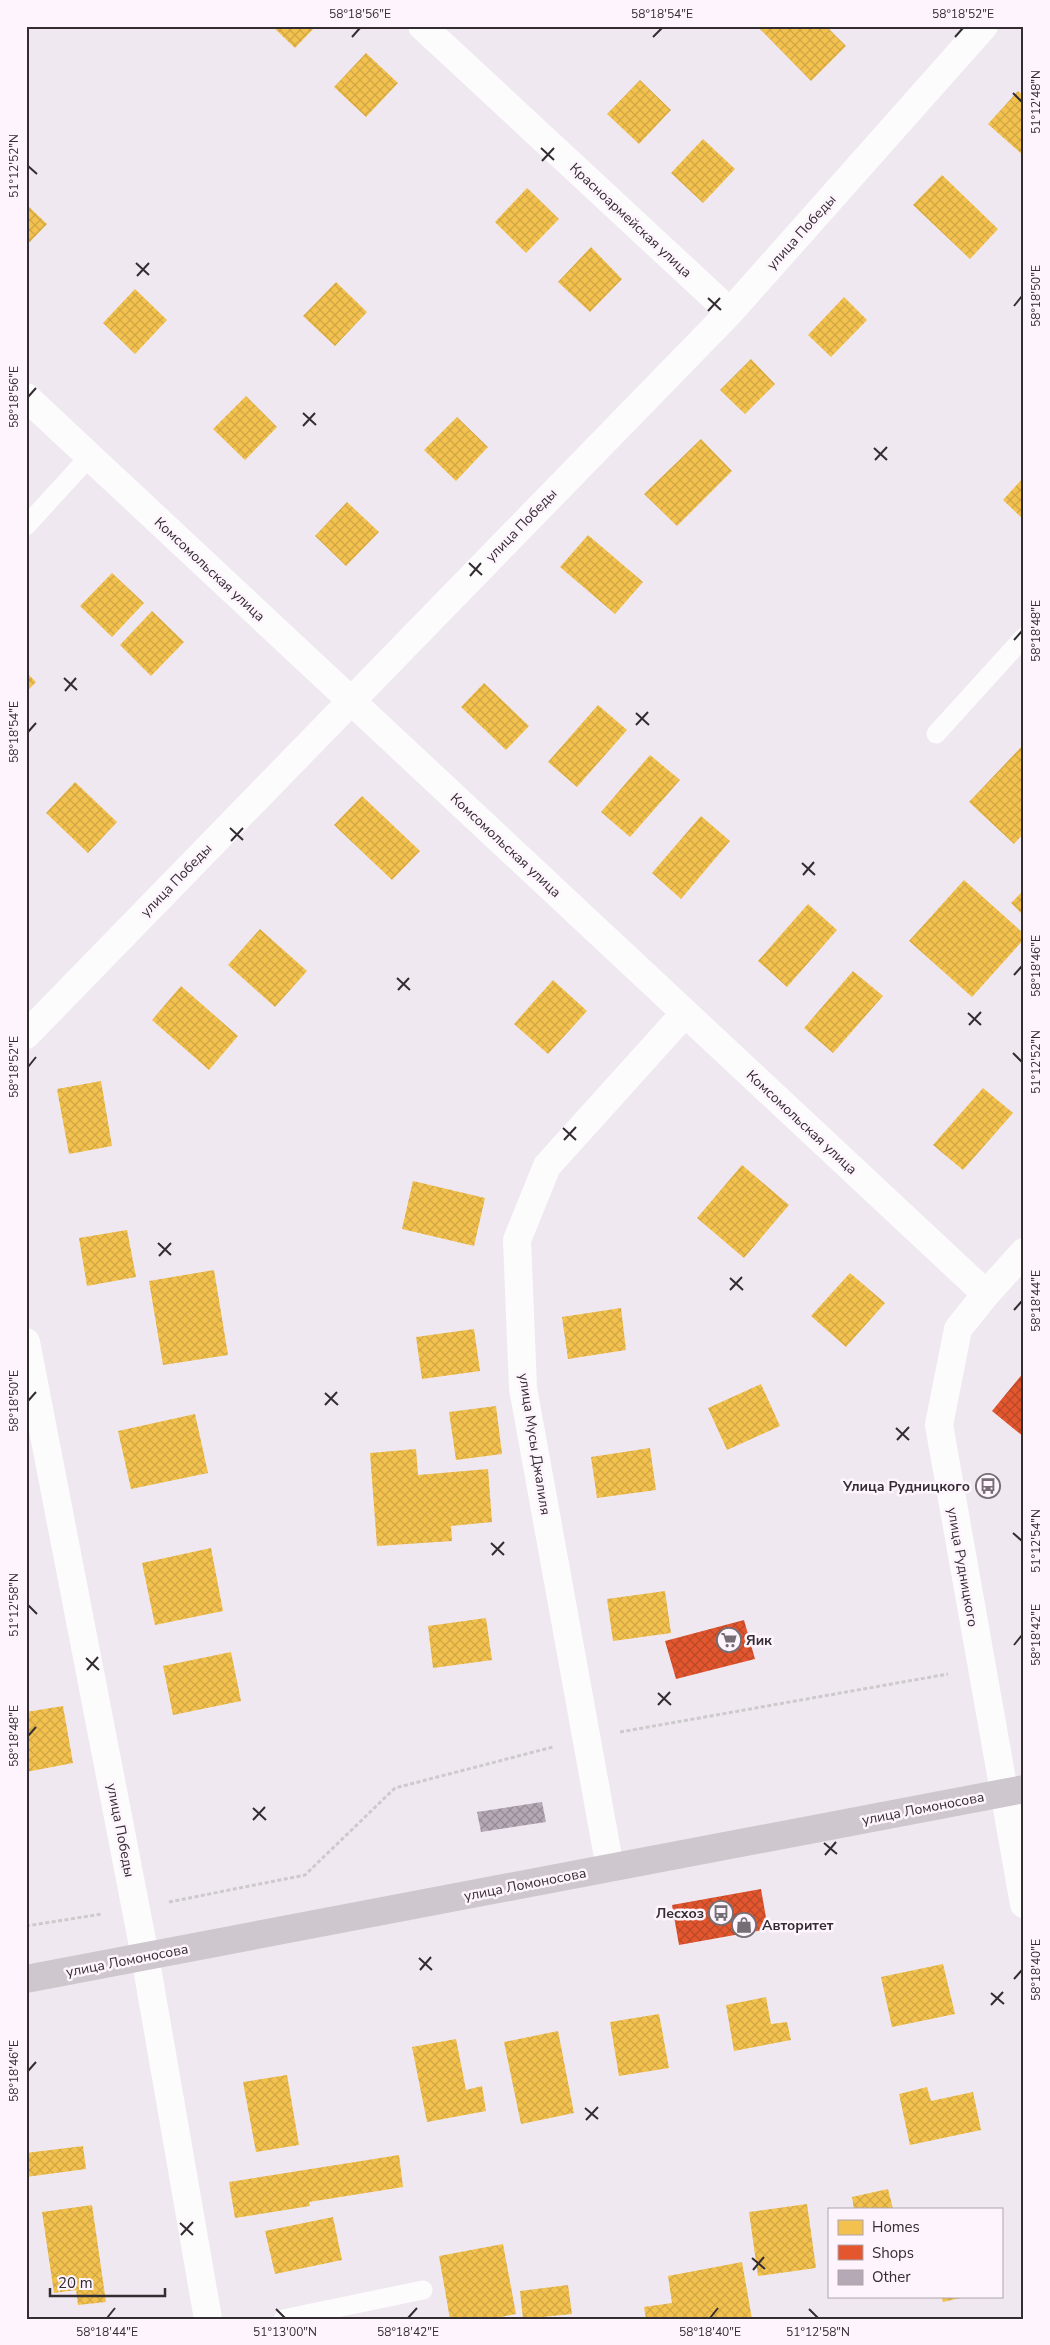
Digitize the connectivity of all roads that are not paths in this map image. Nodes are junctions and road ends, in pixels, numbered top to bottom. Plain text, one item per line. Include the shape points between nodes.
1 (422, 26) edge
2 (984, 26) edge
3 (730, 312) junction
4 (26, 397) edge
5 (90, 456) junction
6 (26, 526) edge
7 (1024, 637) edge
8 (351, 700) junction
9 (936, 734) dead end
10 (685, 1013) junction
11 (26, 1035) edge
12 (1024, 1252) edge
13 (986, 1294) junction
14 (26, 1342) edge
15 (1013, 1791) edge
16 (610, 1868) junction
17 (1024, 1904) edge
18 (145, 1956) junction
19 (26, 1979) edge
20 (423, 2290) dead end
21 (208, 2319) edge
22 (283, 2319) edge

1 - 3 street, Красноармейская улица
2 - 3 street, улица Победы
3 - 8 street, улица Победы
4 - 5 street, Комсомольская улица
5 - 6 lane
5 - 8 street, Комсомольская улица
7 - 9 lane
8 - 10 street, Комсомольская улица
8 - 11 street, улица Победы
10 - 13 street, Комсомольская улица
10 - 16 street, улица Мусы Джалиля via 548,1166 517,1240 523,1388
12 - 13 street, улица Рудницкого
13 - 15 street, улица Рудницкого via 958,1329 939,1425 981,1668
14 - 18 street, улица Победы
15 - 16 main road, улица Ломоносова
15 - 17 street, улица Рудницкого
16 - 18 main road, улица Ломоносова
18 - 19 main road, улица Ломоносова
18 - 21 street, улица Победы
20 - 22 lane

